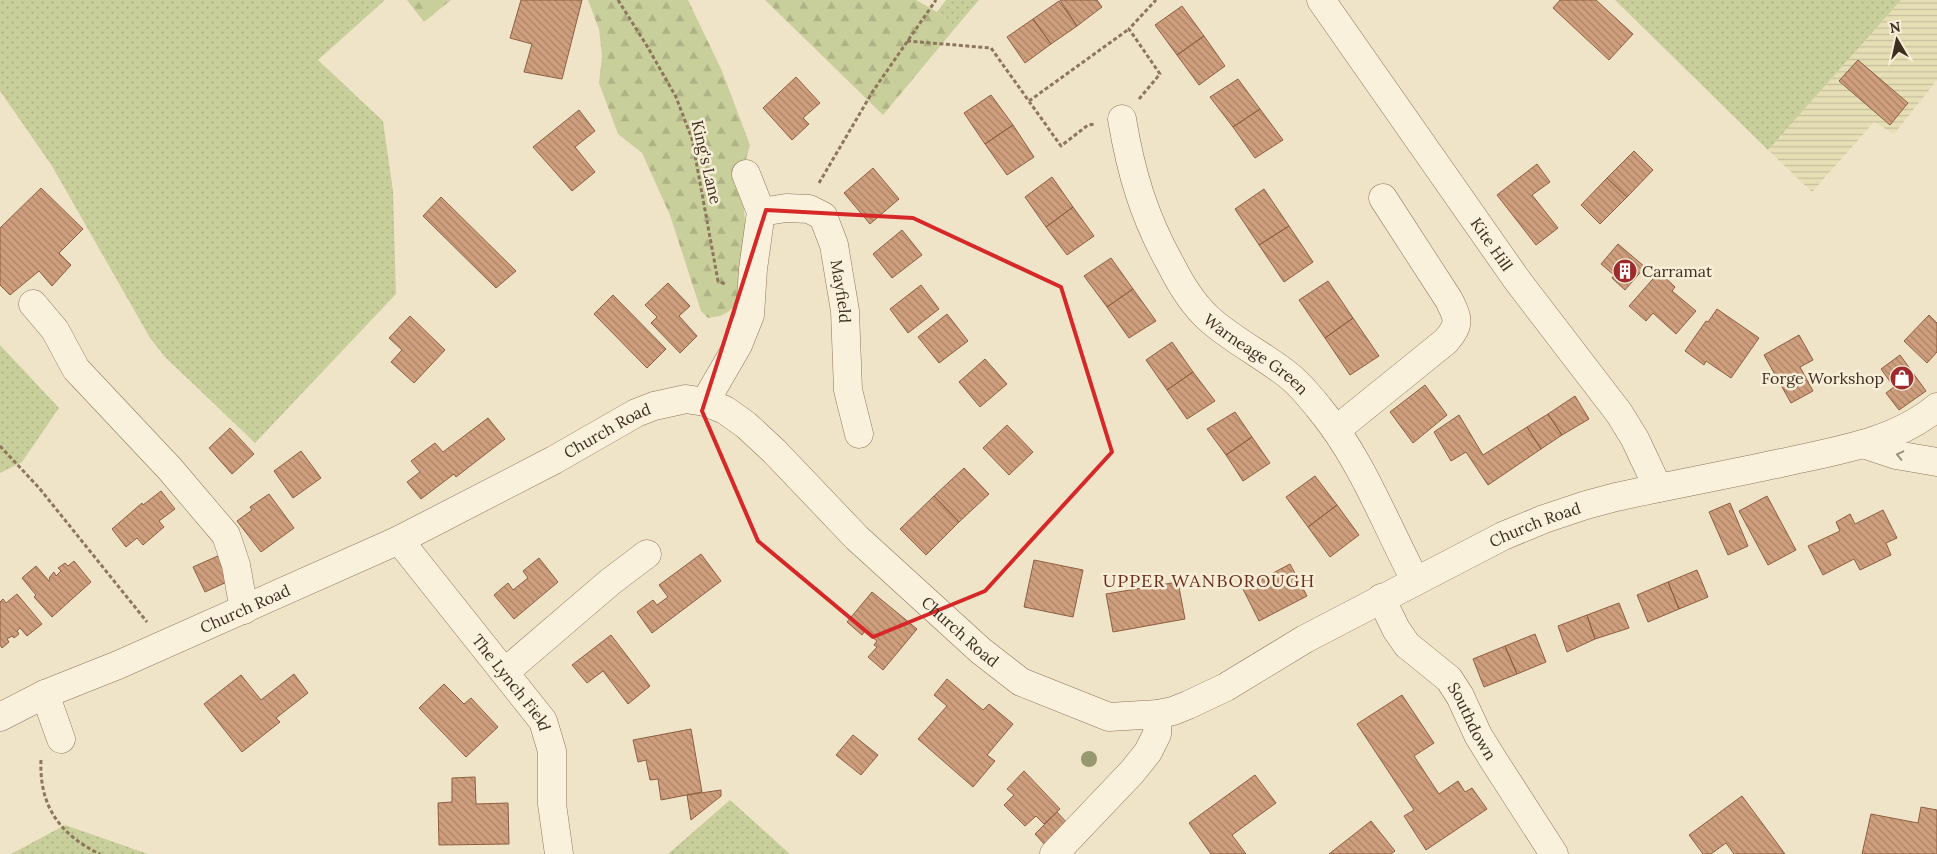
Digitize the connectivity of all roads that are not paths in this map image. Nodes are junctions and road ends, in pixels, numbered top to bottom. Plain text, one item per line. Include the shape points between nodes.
1 (1321, 0) edge
2 (1122, 119) road end
3 (746, 174) dead end
4 (1383, 198) dead end
5 (761, 212) junction
6 (33, 304) dead end
7 (705, 402) junction
8 (1937, 407) edge
9 (1336, 430) junction
10 (859, 434) dead end
11 (1864, 444) junction
12 (1937, 462) edge
13 (1658, 488) junction
14 (399, 540) junction
15 (646, 554) dead end
16 (1415, 580) junction
17 (1381, 598) junction
18 (244, 610) junction
19 (505, 672) junction
20 (45, 694) junction
21 (1158, 714) junction
22 (0, 717) edge
23 (61, 739) dead end
24 (559, 854) edge
25 (1054, 854) edge
26 (1554, 854) edge

1 - 13 street, Kite Hill via 1517,280 1619,413 1636,439
2 - 9 street, Warneage Green via 1129,160 1148,219 1193,302 1209,319 1289,376
3 - 5 street
4 - 9 street via 1449,300 1457,317 1456,329 1446,342
5 - 7 street via 750,315 738,346
5 - 10 street, Mayfield via 809,209 823,216 834,245 845,312 848,390
6 - 18 street via 54,330 76,369 226,535 236,565
7 - 14 street, Church Road via 686,399 636,413 554,460
7 - 21 street, Church Road via 746,424 857,538 981,651 1021,682 1109,717
8 - 11 street, Church Road via 1924,418
9 - 16 street, Warneage Green
12 -> 11 street
11 - 13 street, Church Road
13 - 16 street, Church Road via 1586,504 1544,518
14 - 18 street, Church Road
14 - 19 street, The Lynch Field
15 - 19 street
16 - 17 street, Church Road
17 - 21 street, Church Road via 1226,687 1173,711
17 - 26 street, Southdown via 1407,645 1449,679 1478,735
18 - 20 street, Church Road
19 - 24 street, The Lynch Field via 543,721 549,738 552,804
20 - 22 street, Church Road
20 - 23 street
21 - 25 street via 1156,734 1148,752

